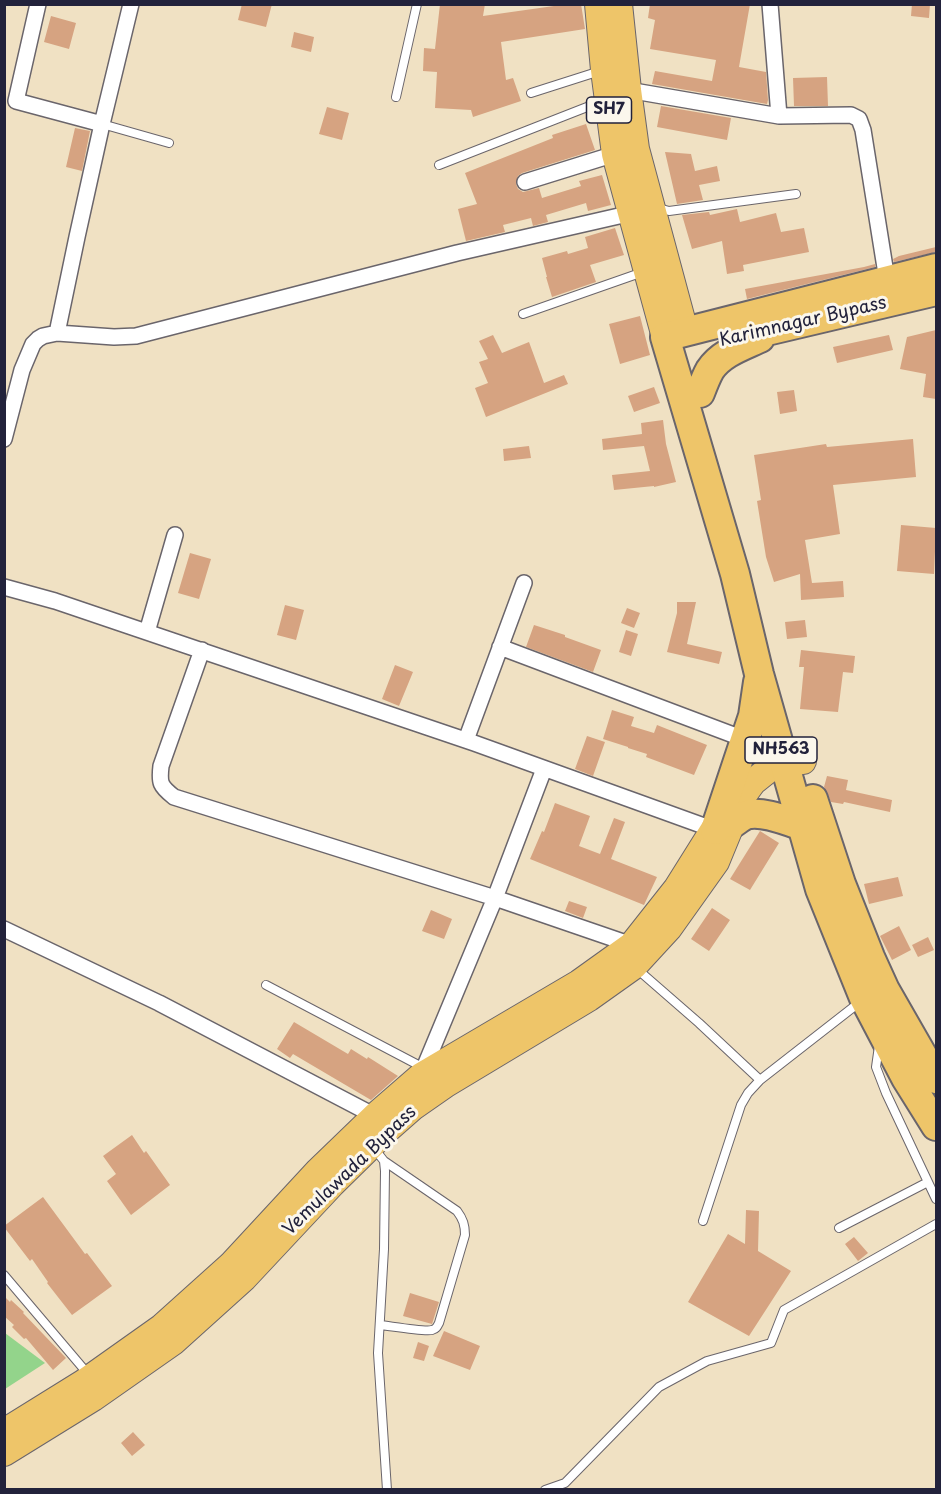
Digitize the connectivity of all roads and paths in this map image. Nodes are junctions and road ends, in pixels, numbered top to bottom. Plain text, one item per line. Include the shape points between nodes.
1 (38, 4) edge
2 (131, 4) edge
3 (417, 4) edge
4 (598, 4) edge
5 (619, 4) edge
6 (770, 4) edge
7 (604, 70) junction
8 (531, 93) dead end
9 (618, 94) junction
10 (396, 97) dead end
11 (10, 100) edge
12 (779, 116) junction
13 (102, 124) junction
14 (169, 143) dead end
15 (615, 154) junction
16 (439, 165) dead end
17 (525, 182) dead end
18 (796, 194) dead end
19 (641, 209) junction
20 (936, 268) edge
21 (647, 271) junction
22 (887, 280) junction
23 (936, 291) edge
24 (523, 314) dead end
25 (784, 327) junction
26 (57, 333) junction
27 (677, 343) junction
28 (700, 393) junction
29 (4, 439) edge
30 (175, 535) dead end
31 (524, 583) dead end
32 (4, 587) edge
33 (147, 632) junction
34 (500, 647) junction
35 (202, 650) junction
36 (759, 675) junction
37 (744, 739) junction
38 (466, 740) junction
39 (792, 755) junction
40 (544, 769) junction
41 (724, 826) junction
42 (803, 826) junction
43 (495, 898) junction
44 (4, 929) edge
45 (633, 956) junction
46 (266, 985) dead end
47 (864, 998) junction
48 (891, 1024) junction
49 (922, 1040) dead end
50 (423, 1072) junction
51 (936, 1079) edge
52 (760, 1080) junction
53 (375, 1116) junction
54 (936, 1126) edge
55 (378, 1153) junction
56 (928, 1182) junction
57 (936, 1199) edge
58 (703, 1221) dead end
59 (936, 1224) edge
60 (839, 1228) dead end
61 (4, 1275) edge
62 (380, 1324) junction
63 (91, 1377) junction
64 (4, 1432) edge
65 (4, 1453) edge
66 (387, 1490) edge
67 (545, 1490) edge

1 - 11 street
2 - 13 street
3 - 10 lane
4 - 7 main road, SH7
5 - 9 main road, SH7
6 - 12 street
7 - 8 lane
7 - 9 main road, SH7
9 - 12 street
9 - 15 main road, SH7
9 - 16 lane
9 - 19 main road, SH7 via 636,150
11 - 13 street
12 - 22 street via 851,115 859,119
13 - 14 lane
13 - 26 street
15 - 17 street
15 - 19 main road, SH7
18 - 19 lane via 669,211
19 - 21 main road, SH7
19 - 26 street via 136,336
19 - 27 main road, SH7
20 - 22 highway, Karimnagar Bypass
21 - 24 lane
21 - 27 main road, SH7
22 - 27 highway, Karimnagar Bypass
23 - 25 highway, Karimnagar Bypass
25 - 27 highway, Karimnagar Bypass
25 - 28 highway via 718,361
26 - 29 street via 43,336 33,344
27 - 28 highway, NH563
27 - 36 highway, NH563
28 - 39 highway, NH563
30 - 33 street
31 - 34 street
32 - 33 street
33 - 35 street
34 - 37 street
34 - 38 street
35 - 38 street
35 - 43 street via 161,766 159,780 163,789 174,797
36 - 37 highway via 753,716
36 - 39 highway, NH563
37 - 41 highway
38 - 40 street
39 - 41 main road, Vemulawada Bypass via 753,782
39 - 42 highway, NH563
39 - 48 highway, NH563 via 809,788 841,884 881,982
40 - 41 street
40 - 43 street
41 - 42 highway via 751,814
41 - 45 main road, Vemulawada Bypass
42 - 47 highway, NH563 via 820,889
43 - 45 street
43 - 50 street
44 - 53 street via 159,1003
45 - 50 main road, Vemulawada Bypass
45 - 52 lane
45 - 55 main road, Vemulawada Bypass via 589,998 413,1107
46 - 50 lane
47 - 48 highway, NH563
47 - 52 lane
48 - 49 lane
48 - 51 highway, NH563
48 - 54 highway, NH563 via 906,1078
48 - 56 lane via 876,1067
50 - 53 main road, Vemulawada Bypass
52 - 58 lane via 741,1105
53 - 63 main road, Vemulawada Bypass via 231,1265 162,1327
55 - 62 lane via 386,1178
55 - 62 lane via 457,1211 465,1226 436,1328
55 - 65 main road, Vemulawada Bypass via 332,1184 244,1278 173,1342
56 - 57 lane
56 - 60 lane
59 - 67 lane via 784,1310 771,1343 707,1361 659,1387 564,1483
61 - 63 lane
62 - 66 lane via 378,1353
63 - 64 main road, Vemulawada Bypass

